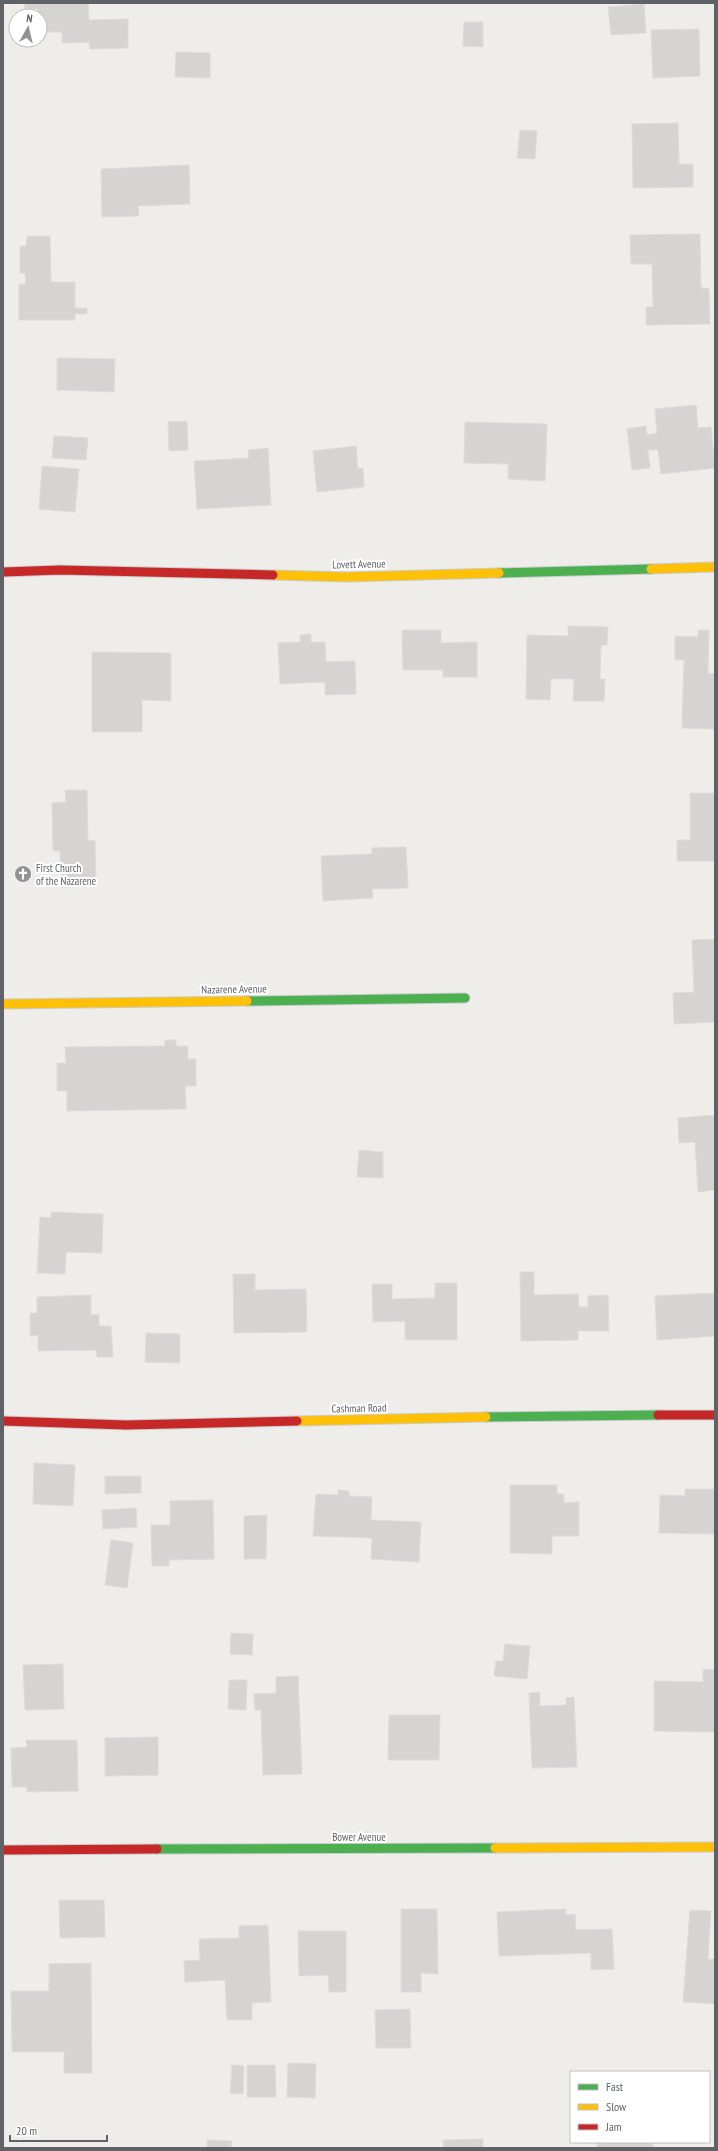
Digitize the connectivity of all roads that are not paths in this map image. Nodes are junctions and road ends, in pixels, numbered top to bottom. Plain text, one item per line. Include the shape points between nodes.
1 (715, 567) edge
2 (3, 572) edge
3 (465, 998) dead end
4 (3, 1004) edge
5 (715, 1415) edge
6 (3, 1421) edge
7 (715, 1847) edge
8 (3, 1850) edge

1 - 2 street, Lovett Avenue via 347,577 60,570
3 - 4 street, Nazarene Avenue
5 - 6 street, Cashman Road via 126,1425
7 - 8 street, Bower Avenue

